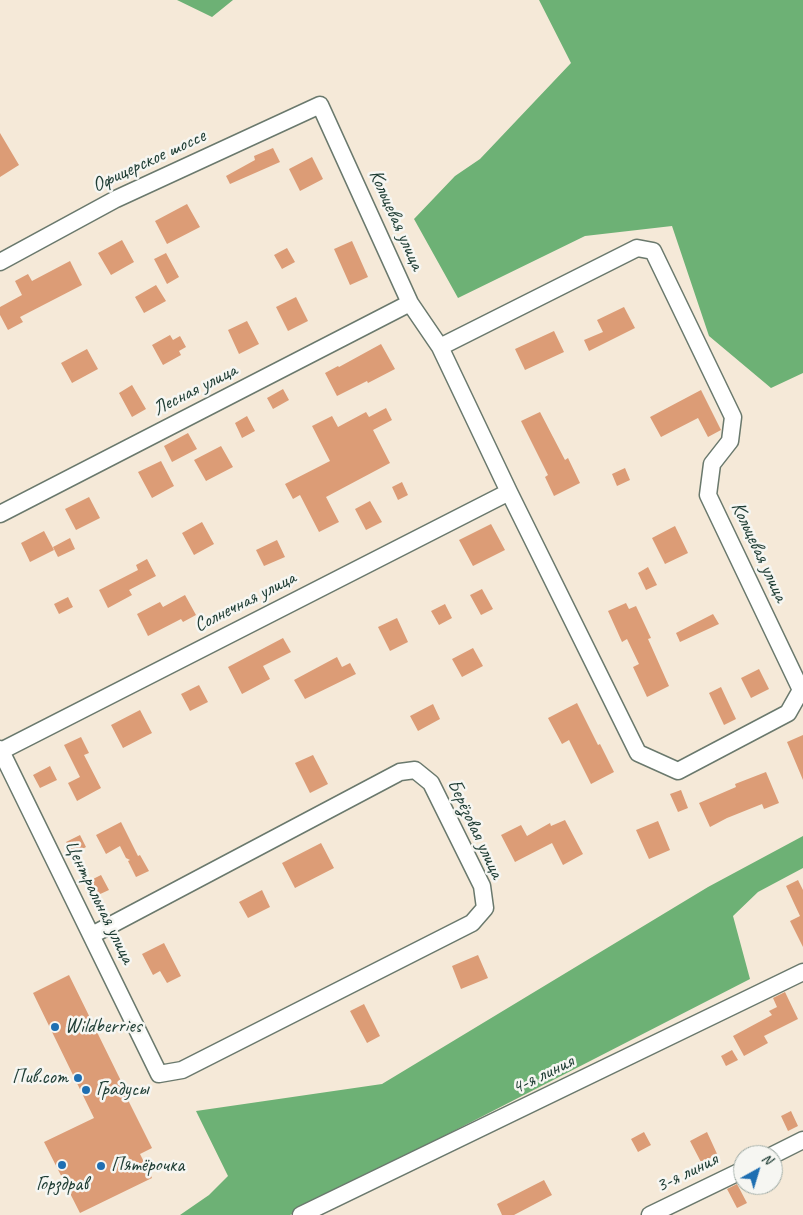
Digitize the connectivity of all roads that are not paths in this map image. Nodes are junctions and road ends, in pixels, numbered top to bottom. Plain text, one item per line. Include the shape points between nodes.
1 (320, 105) joint
2 (0, 262) edge
3 (410, 303) junction
4 (440, 348) junction
5 (509, 492) junction
6 (0, 514) edge
7 (0, 750) edge
8 (92, 935) junction
9 (803, 972) edge
10 (159, 1074) joint
11 (803, 1140) edge
12 (783, 1150) edge
13 (733, 1175) edge
14 (301, 1215) edge
15 (650, 1215) edge

1 - 2 street, Офицерское шоссе via 116,199
1 - 3 street, Кольцевая улица
3 - 4 street, Кольцевая улица
3 - 6 street, Лесная улица
4 - 5 street, Кольцевая улица
4 - 5 street, Кольцевая улица via 637,248 653,251 733,417 730,441 712,464 708,494 801,690 788,712 678,771 638,753
5 - 7 street, Солнечная улица
7 - 8 street, Центральная улица
8 - 10 street, Центральная улица
8 - 10 street, Берёзовая улица via 400,772 415,770 431,783 482,886 485,908 472,923 182,1070
9 - 14 street, 4-я линия
11 - 12 street
13 - 15 street, 3-я линия

